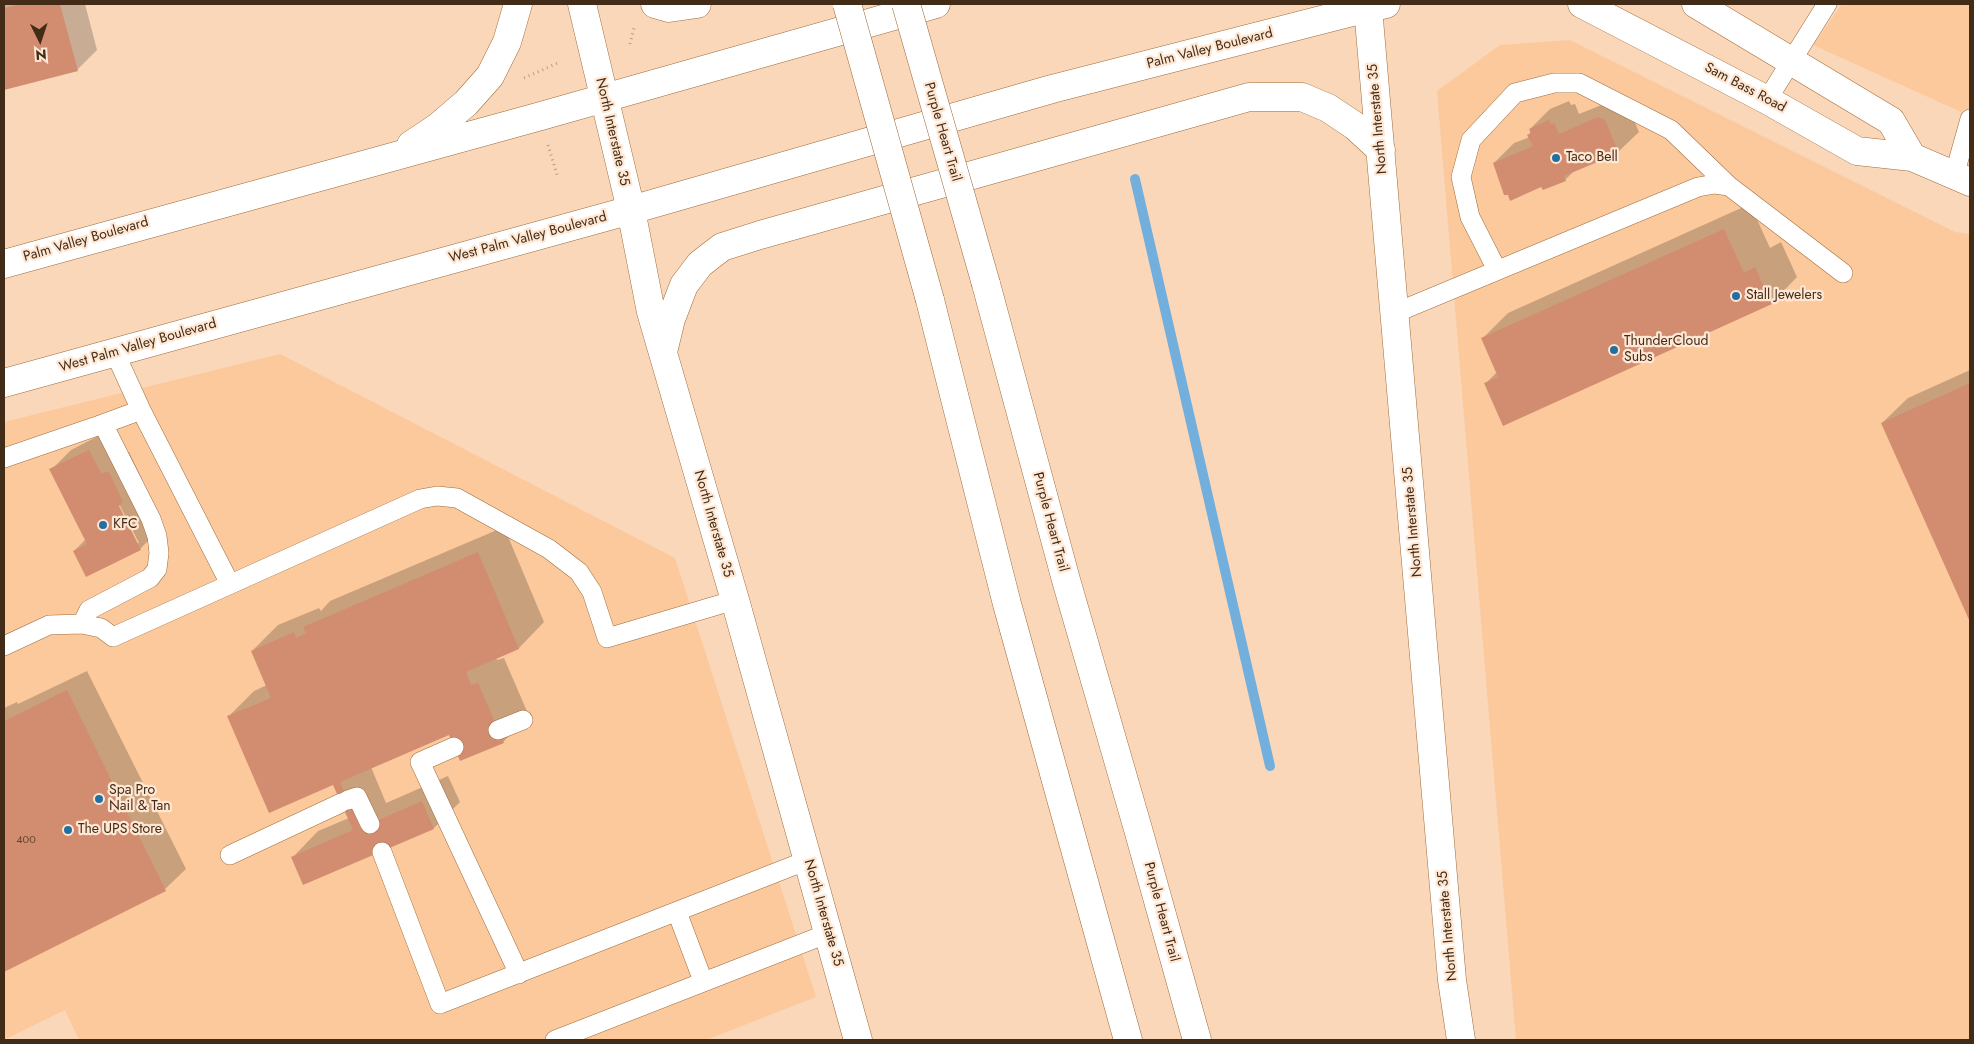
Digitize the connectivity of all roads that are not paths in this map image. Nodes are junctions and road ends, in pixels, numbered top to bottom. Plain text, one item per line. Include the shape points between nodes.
1 (518, 4) edge
2 (582, 4) edge
3 (655, 4) edge
4 (697, 4) edge
5 (847, 4) edge
6 (906, 4) edge
7 (936, 4) edge
8 (1584, 4) edge
9 (1696, 4) edge
10 (1827, 4) edge
11 (1374, 5) edge
12 (1791, 61) junction
13 (1052, 90) joint
14 (604, 99) junction
15 (1768, 100) junction
16 (1970, 118) edge
17 (1381, 150) junction
18 (391, 157) junction
19 (1912, 158) junction
20 (1962, 179) edge
21 (1729, 186) junction
22 (631, 210) junction
23 (4, 264) edge
24 (1497, 270) junction
25 (1843, 273) dead end
26 (1395, 313) junction
27 (115, 353) junction
28 (662, 353) junction
29 (4, 383) edge
30 (141, 410) junction
31 (103, 424) junction
32 (4, 458) edge
33 (230, 584) junction
34 (735, 600) junction
35 (82, 624) junction
36 (4, 646) edge
37 (523, 720) dead end
38 (498, 730) dead end
39 (454, 747) dead end
40 (370, 824) dead end
41 (382, 852) dead end
42 (230, 855) dead end
43 (808, 860) junction
44 (678, 912) junction
45 (829, 933) junction
46 (519, 974) junction
47 (703, 981) junction
48 (556, 1040) edge
49 (858, 1040) edge
50 (1128, 1040) edge
51 (1199, 1040) edge
52 (1461, 1040) edge

1 - 18 main road via 507,42 490,76 438,127
2 - 14 main road, North Interstate 35
3 - 4 main road via 669,8
5 - 50 main road, bridge via 930,300 1006,604
6 - 51 main road, Purple Heart Trail, bridge via 1066,580
7 - 14 main road
8 - 15 main road, Sam Bass Road
9 - 12 main road
10 - 12 lane
11 - 13 main road, Palm Valley Boulevard
11 - 17 main road, North Interstate 35
12 - 15 lane
12 - 19 main road via 1891,121
13 - 22 main road, West Palm Valley Boulevard
14 - 18 main road
14 - 22 main road, North Interstate 35
15 - 19 main road, Sam Bass Road via 1857,151
16 - 20 lane
17 - 26 main road, North Interstate 35
17 - 28 main road via 1355,126 1328,108 1302,97 1249,97 769,232 722,247 700,264 684,285
18 - 23 main road, Palm Valley Boulevard
19 - 20 main road, Sam Bass Road
21 - 24 lane via 1698,187
21 - 24 lane via 1671,130 1579,83 1554,83 1515,93 1471,140 1461,177 1470,217
21 - 25 lane
22 - 27 main road, West Palm Valley Boulevard
22 - 28 main road, North Interstate 35
24 - 26 lane
26 - 52 main road, North Interstate 35 via 1452,980
27 - 29 main road, West Palm Valley Boulevard
27 - 30 lane
28 - 34 main road, North Interstate 35
30 - 31 lane
30 - 33 lane
31 - 32 lane
31 - 35 lane via 151,519 159,553 157,569 150,578 89,610
33 - 34 lane via 420,499 437,496 457,498 549,549 579,572 592,592 607,638
33 - 35 lane via 113,637 101,628
34 - 43 main road, North Interstate 35
35 - 36 lane via 49,625
37 - 38 lane
39 - 46 lane via 420,762
40 - 42 lane via 357,796
41 - 46 lane via 440,1004
43 - 44 lane
43 - 45 main road, North Interstate 35
44 - 46 lane
44 - 47 lane
45 - 47 lane
45 - 49 main road, North Interstate 35
47 - 48 lane

